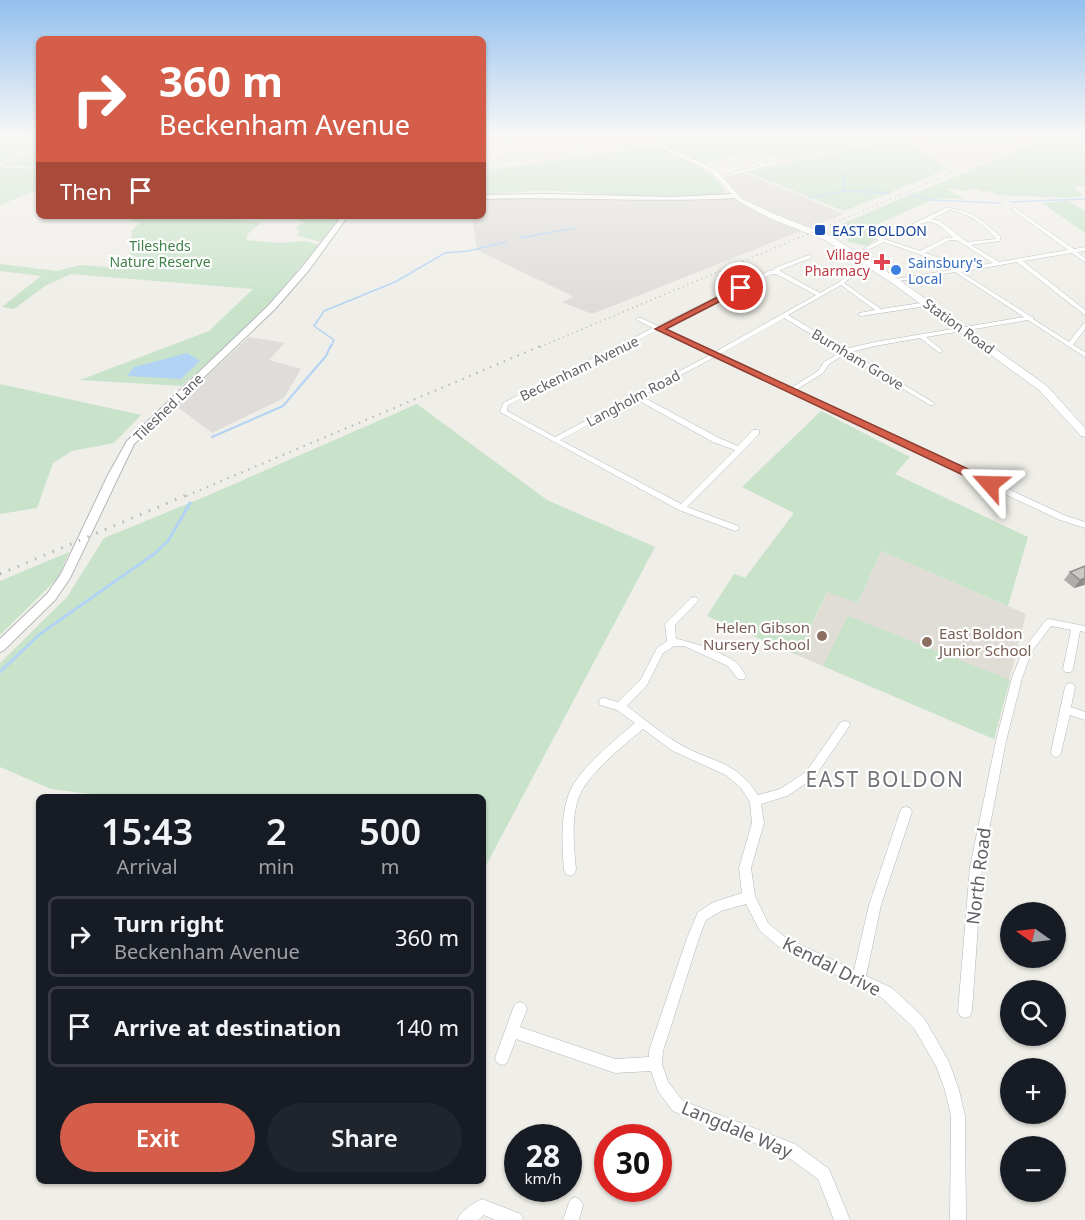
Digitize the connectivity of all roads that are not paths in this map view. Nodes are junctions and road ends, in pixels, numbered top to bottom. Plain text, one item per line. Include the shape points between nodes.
1 (731, 191) edge
2 (734, 196) junction
3 (486, 197) edge
4 (1015, 209) dead end
5 (343, 219) edge
6 (926, 219) junction
7 (906, 228) dead end
8 (869, 235) dead end
9 (958, 239) junction
10 (883, 240) junction
11 (966, 244) junction
12 (866, 249) dead end
13 (1085, 249) edge
14 (1074, 251) junction
15 (920, 253) junction
16 (809, 257) dead end
17 (1085, 260) edge
18 (1018, 261) junction
19 (867, 263) junction
20 (999, 264) junction
21 (957, 271) junction
22 (777, 272) junction
23 (895, 281) junction
24 (841, 283) junction
25 (820, 295) junction
26 (927, 304) junction
27 (880, 311) junction
28 (1085, 313) edge
29 (861, 314) dead end
30 (784, 315) junction
31 (1031, 318) junction
32 (639, 319) dead end
33 (1085, 326) edge
34 (659, 329) junction
35 (964, 330) junction
36 (922, 337) junction
37 (1070, 345) junction
38 (846, 351) junction
39 (940, 351) dead end
40 (714, 355) junction
41 (1085, 355) edge
42 (790, 391) junction
43 (637, 397) junction
44 (932, 404) dead end
45 (756, 432) dead end
46 (1085, 434) edge
47 (554, 440) junction
48 (739, 449) junction
49 (682, 508) junction
50 (1085, 525) edge
51 (735, 528) dead end
52 (694, 600) dead end
53 (1080, 628) edge
54 (672, 642) junction
55 (0, 648) edge
56 (1068, 669) dead end
57 (741, 676) dead end
58 (1070, 687) dead end
59 (604, 702) dead end
60 (620, 707) junction
61 (1066, 709) junction
62 (1085, 716) edge
63 (641, 723) junction
64 (844, 725) dead end
65 (1056, 752) dead end
66 (755, 801) junction
67 (906, 812) dead end
68 (570, 870) dead end
69 (749, 897) junction
70 (859, 979) junction
71 (520, 1009) dead end
72 (965, 1011) dead end
73 (512, 1031) junction
74 (502, 1058) dead end
75 (655, 1064) junction
76 (465, 1220) edge
77 (516, 1220) edge
78 (842, 1220) edge
79 (958, 1220) edge

1 - 2 main road
2 - 3 street
2 - 19 main road, Station Road via 828,238
4 - 14 street
5 - 55 street, Tileshed Lane via 272,307 130,443 66,576 51,597
6 - 7 street
6 - 9 street via 938,222
6 - 11 street via 954,209 971,214 998,237
8 - 10 street
9 - 11 street
9 - 15 street via 948,239
10 - 12 street
10 - 15 street
11 - 20 street
13 - 14 street
14 - 17 street
14 - 18 street
15 - 21 street
16 - 22 street, Beckenham Avenue
18 - 20 street
18 - 28 street
19 - 23 main road, Station Road
19 - 24 street, Langholm Road
20 - 21 street
21 - 23 street
21 - 31 street
22 - 25 street
22 - 34 street, Beckenham Avenue
23 - 26 main road, Station Road
24 - 25 street, Langholm Road
24 - 27 street
25 - 30 street, Langholm Road
26 - 27 street
26 - 35 main road, Station Road
27 - 29 street
30 - 38 street, Burnham Grove
30 - 40 street, Langholm Road
31 - 35 street
31 - 37 street
32 - 34 street
33 - 37 street
34 - 40 street
34 - 47 street, Beckenham Avenue via 506,404 504,412
35 - 36 street
35 - 46 main road, Station Road via 1043,388
36 - 38 street
36 - 39 street
37 - 41 street
38 - 42 street
38 - 44 street, Burnham Grove
40 - 42 street
40 - 43 street, Langholm Road
42 - 50 street
43 - 47 street, Langholm Road
43 - 48 street
45 - 48 street
47 - 49 street
48 - 49 street
49 - 51 street
52 - 54 street via 670,624
53 - 56 street
53 - 72 street, North Road via 1049,622 1028,650 1017,678 975,867
54 - 57 street via 685,643 731,663
54 - 60 street via 660,651 644,682
58 - 61 street
59 - 60 street
60 - 63 street
61 - 62 street
61 - 65 street
63 - 66 street via 677,748 730,772
63 - 68 street via 576,790 567,830
64 - 66 street via 810,775 783,793
66 - 69 street, Kendal Drive via 758,823 745,868
67 - 70 street via 874,905
69 - 70 street, Kendal Drive via 764,927 782,942
69 - 75 street via 718,906 702,916
70 - 79 street, Kendal Drive via 887,993 920,1023 952,1090 958,1116
71 - 73 street
73 - 74 street
73 - 75 street via 615,1066
75 - 78 street, Langdale Way via 663,1086 678,1106 790,1149 824,1174
76 - 77 street via 482,1207

